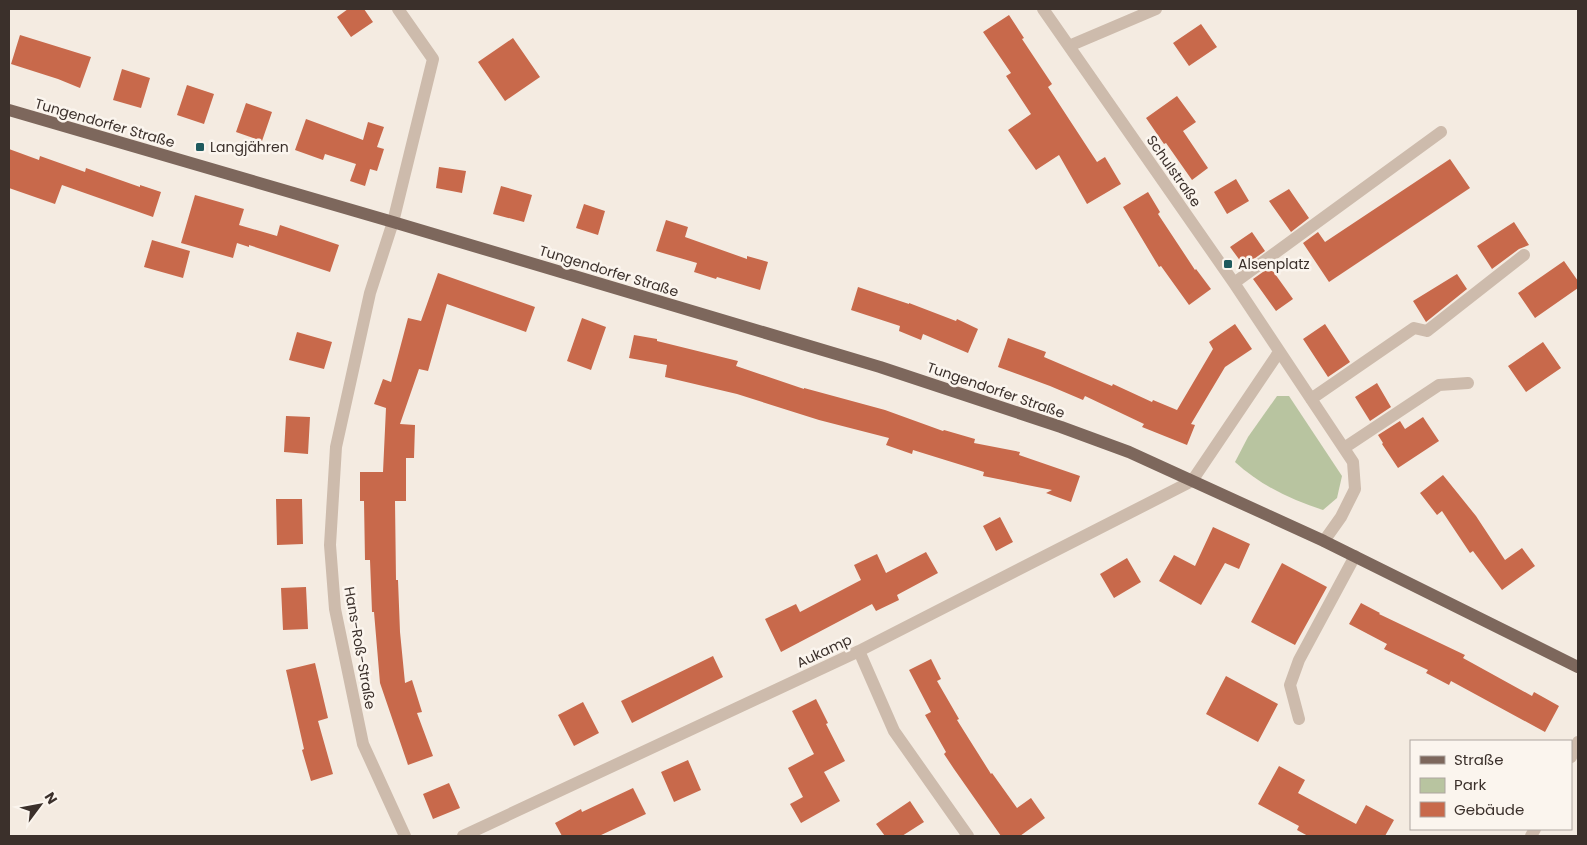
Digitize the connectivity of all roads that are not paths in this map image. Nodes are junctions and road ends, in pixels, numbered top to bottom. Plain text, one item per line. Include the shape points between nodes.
1 (398, 9) edge
2 (1044, 9) edge
3 (1156, 9) edge
4 (1069, 46) junction
5 (9, 110) edge
6 (1441, 132) dead end
7 (393, 222) junction
8 (1524, 256) dead end
9 (1234, 283) junction
10 (1279, 352) junction
11 (1468, 384) dead end
12 (1311, 398) junction
13 (1344, 448) junction
14 (1192, 481) junction
15 (1324, 540) junction
16 (1355, 556) junction
17 (859, 651) junction
18 (1578, 667) edge
19 (1299, 719) dead end
20 (1578, 742) edge
21 (1572, 755) edge
22 (405, 836) edge
23 (463, 836) edge
24 (968, 836) edge

1 - 7 street via 433,59
2 - 4 street, Schulstraße
3 - 4 street
4 - 9 street, Schulstraße
5 - 7 main road, Tungendorfer Straße
6 - 9 street
7 - 14 main road, Tungendorfer Straße via 971,396 1129,452
7 - 22 street, Hans-Roß-Straße via 370,293 336,447 330,545 335,608 363,744
8 - 12 street via 1427,331 1414,328
9 - 10 street, Schulstraße
10 - 12 street
10 - 14 street
11 - 13 street via 1439,385
12 - 13 street
13 - 15 street via 1352,462 1355,489 1341,517
14 - 15 main road
14 - 17 street, Aukamp
15 - 16 main road
16 - 18 main road
16 - 19 street via 1299,660 1290,685
17 - 23 street, Aukamp
17 - 24 street via 894,731
20 - 21 street

